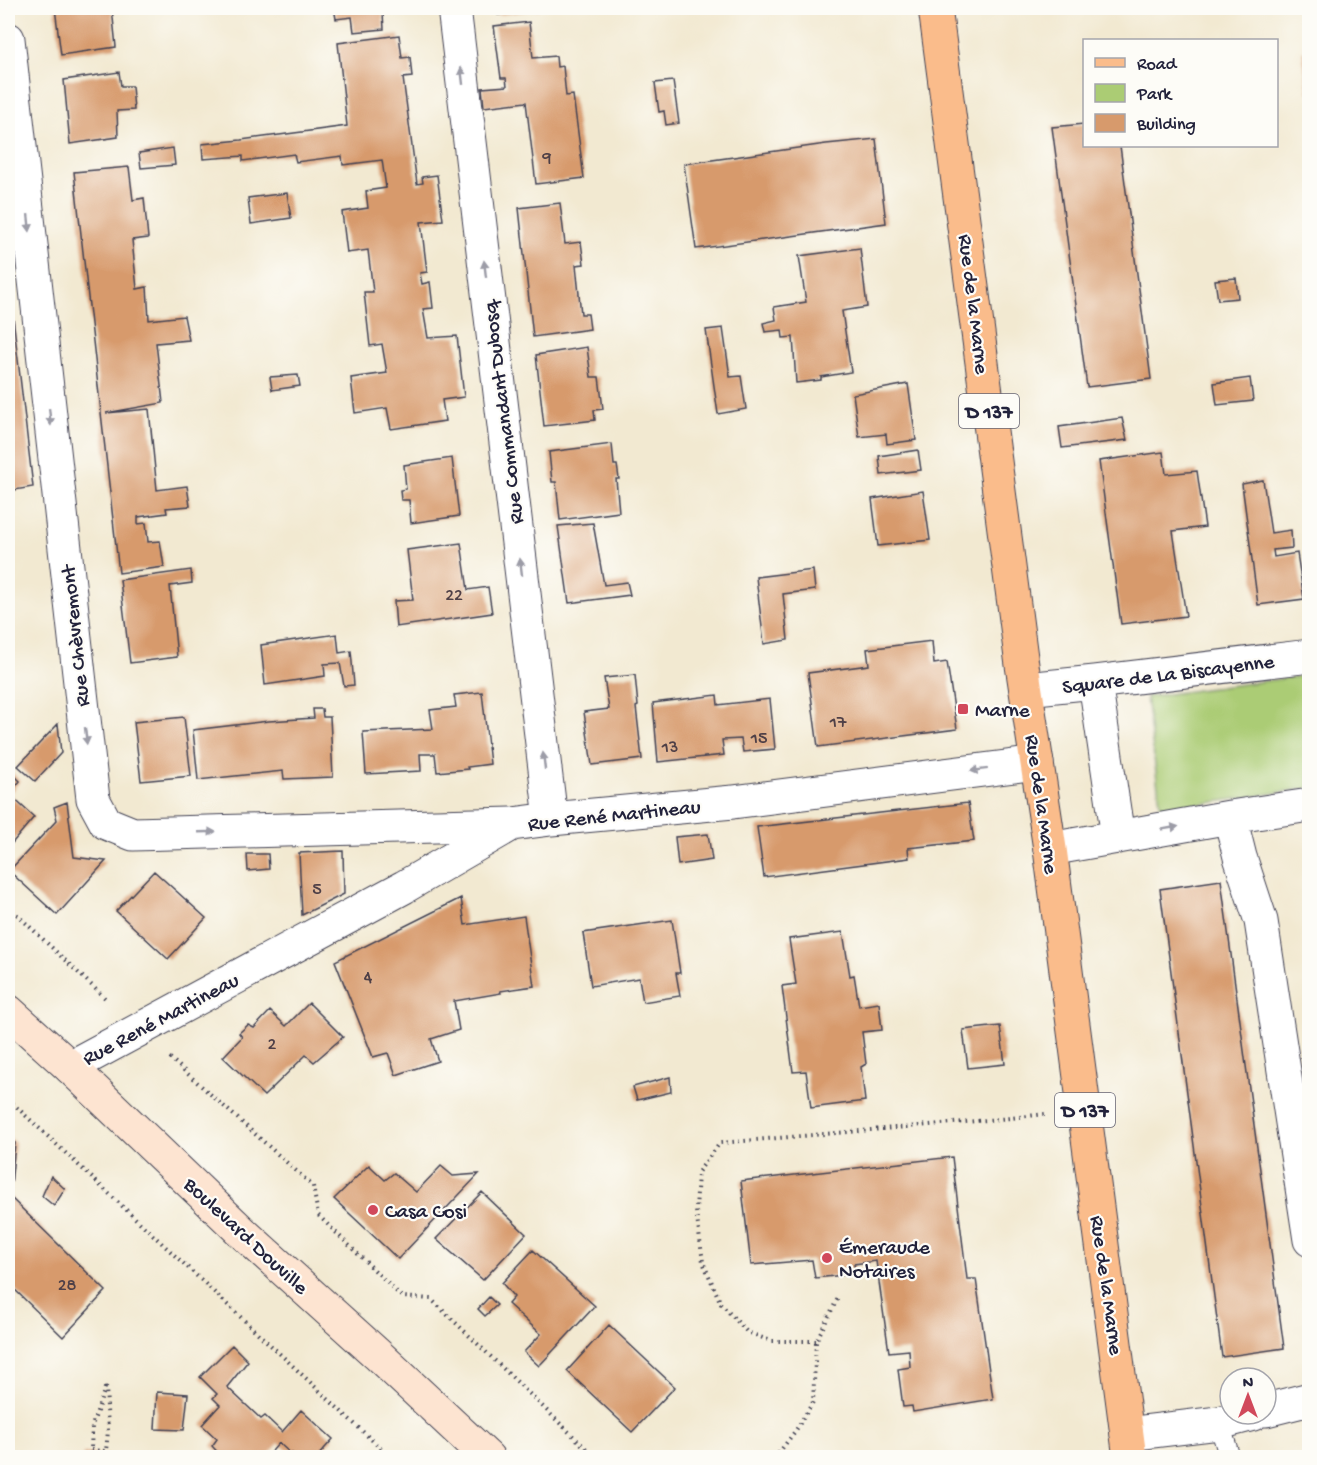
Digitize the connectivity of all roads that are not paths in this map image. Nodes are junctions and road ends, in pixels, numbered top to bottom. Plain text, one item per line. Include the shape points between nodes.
1 (454, 8) edge
2 (935, 8) edge
3 (8, 39) edge
4 (1310, 656) edge
5 (1095, 682) junction
6 (1026, 689) junction
7 (1037, 763) junction
8 (1310, 805) edge
9 (1230, 817) junction
10 (551, 819) junction
11 (512, 824) junction
12 (1118, 837) junction
13 (1050, 849) junction
14 (8, 1011) edge
15 (70, 1067) junction
16 (1310, 1240) edge
17 (1310, 1399) edge
18 (1278, 1407) edge
19 (1218, 1423) edge
20 (1220, 1426) edge
21 (1129, 1446) edge
22 (488, 1458) edge
23 (1230, 1458) edge

10 -> 1 street, Rue Commandant Dubosq
2 - 6 main road, Rue de la Marne / D 137
3 -> 11 street, Rue Chèvremont via 93,799 106,823 133,834
4 - 5 street, Square de La Biscayenne
5 - 6 street, Square de La Biscayenne
5 - 12 street
6 - 7 main road, Rue de la Marne / D 137
7 -> 10 street, Rue René Martineau via 733,802
7 - 13 main road, Rue de la Marne / D 137
8 - 9 street
12 -> 9 street
9 - 16 street via 1261,921
10 - 11 street, Rue René Martineau
11 - 15 street, Rue René Martineau via 404,887
12 - 13 street
13 - 21 main road, Rue de la Marne / D 137
14 - 15 street, Boulevard Douville
15 - 22 street, Boulevard Douville via 243,1233
17 - 18 street
19 - 21 street
20 - 23 lane

